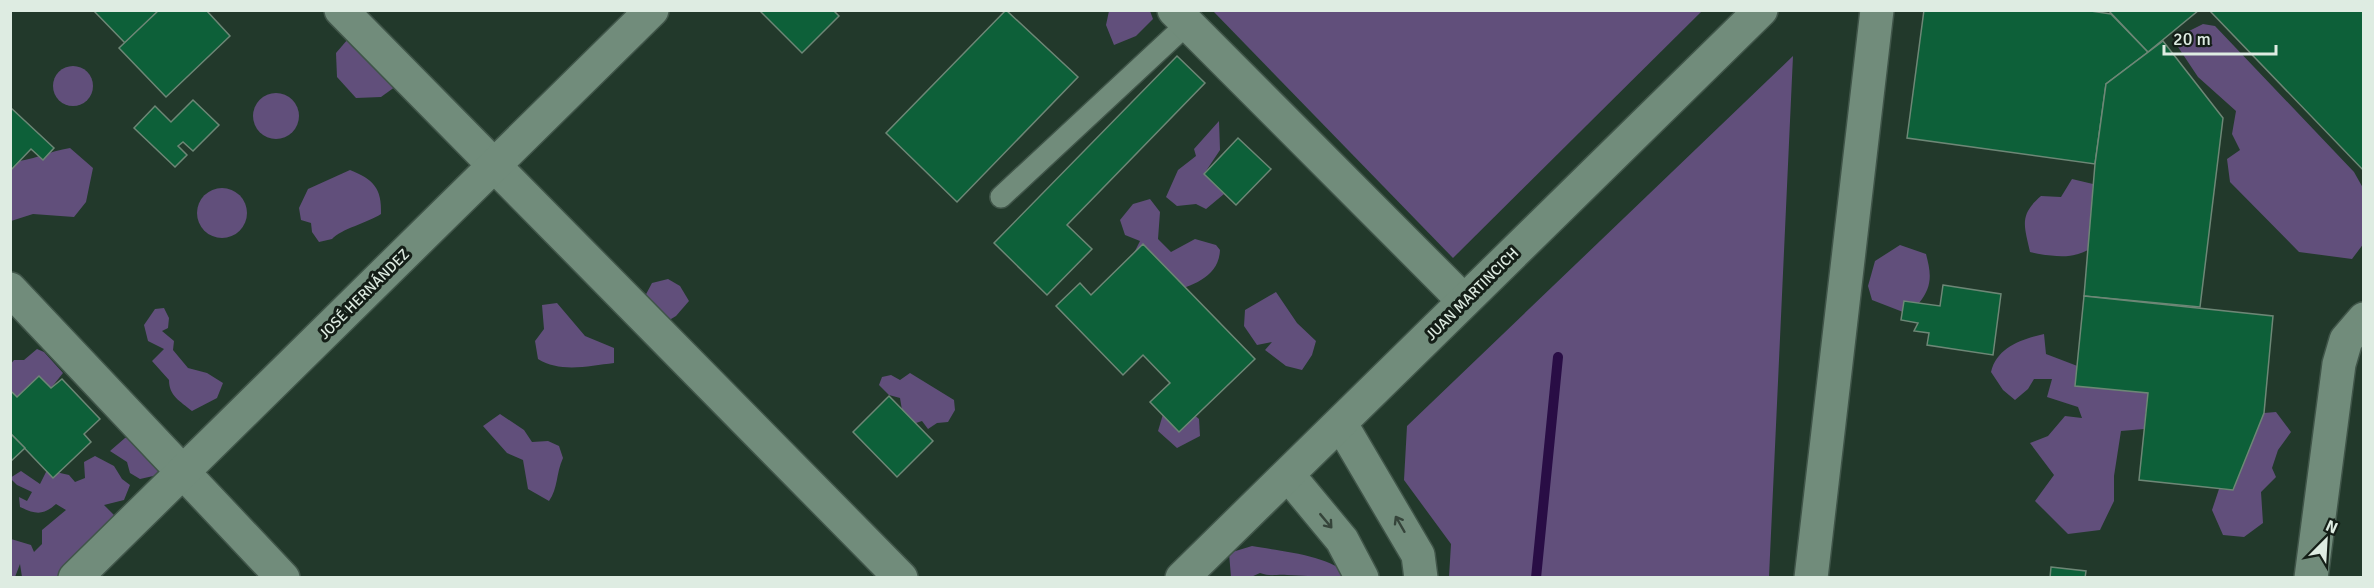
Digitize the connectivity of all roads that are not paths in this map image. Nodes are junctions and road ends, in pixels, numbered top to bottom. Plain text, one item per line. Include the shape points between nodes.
1 (341, 10) edge
2 (652, 10) edge
3 (1761, 10) edge
4 (1877, 10) edge
5 (1180, 17) edge
6 (494, 166) junction
7 (1001, 197) dead end
8 (10, 289) edge
9 (1464, 301) junction
10 (2364, 319) edge
11 (1341, 424) junction
12 (183, 472) junction
13 (1289, 476) junction
14 (75, 578) edge
15 (284, 578) edge
16 (901, 578) edge
17 (1182, 578) edge
18 (1362, 578) edge
19 (1421, 578) edge
20 (1811, 578) edge
21 (2311, 578) edge

1 - 6 street
2 - 6 street, JOSÉ HERNÁNDEZ
3 - 9 street, JUAN MARTINCICH
4 - 20 street
5 - 7 lane
5 - 9 street
6 - 12 street, JOSÉ HERNÁNDEZ
6 - 16 street
8 - 12 street
9 - 11 street, JUAN MARTINCICH
10 - 21 street via 2346,340 2338,364
11 - 13 street, JUAN MARTINCICH
19 -> 11 street via 1418,555
12 - 14 street, JOSÉ HERNÁNDEZ
12 - 15 street
13 - 17 street, JUAN MARTINCICH
13 -> 18 street via 1342,540

